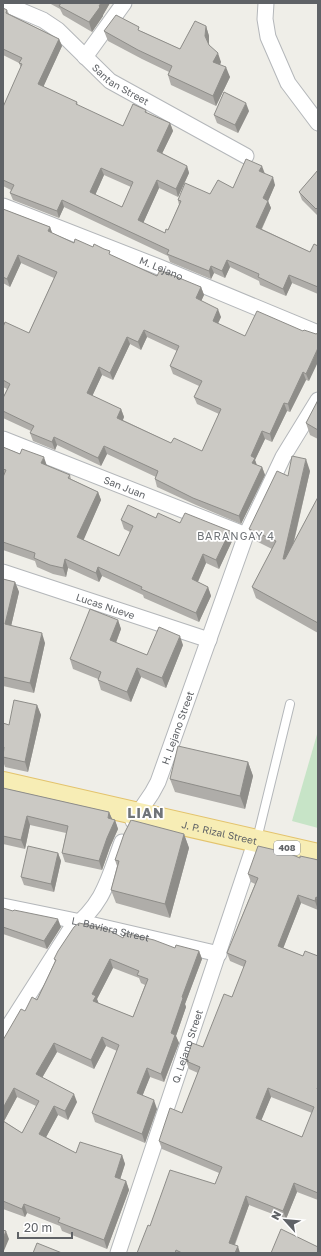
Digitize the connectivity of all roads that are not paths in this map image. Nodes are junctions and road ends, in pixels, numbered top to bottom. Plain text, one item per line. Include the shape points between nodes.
1 (3, 3) edge
2 (124, 3) edge
3 (266, 3) edge
4 (86, 57) junction
5 (318, 123) edge
6 (246, 156) dead end
7 (3, 206) edge
8 (318, 333) edge
9 (318, 400) edge
10 (3, 439) edge
11 (246, 535) junction
12 (3, 572) edge
13 (209, 640) junction
14 (290, 704) dead end
15 (3, 784) edge
16 (136, 814) junction
17 (256, 840) junction
18 (318, 855) edge
19 (3, 906) edge
20 (81, 922) junction
21 (219, 954) junction
22 (3, 1035) edge
23 (118, 1253) edge

1 - 4 street, Santan Street via 43,20 58,30
2 - 4 street
3 - 5 street via 268,37 288,83
4 - 6 street, Santan Street via 110,81
7 - 8 street, M. Lejano
9 - 11 street, H. Lejano Street via 283,457
10 - 11 street, San Juan
11 - 13 street, H. Lejano Street
12 - 13 street, Lucas Nueve
13 - 16 street, H. Lejano Street via 158,782
14 - 17 lane
15 - 16 main road, J. P. Rizal Street / 408
16 - 17 main road, J. P. Rizal Street / 408
16 - 20 street, H. Lejano Street via 123,838 104,892
17 - 18 main road, J. P. Rizal Street / 408
17 - 21 street, Q. Lejano Street
19 - 20 street, L. Baviera Street
20 - 21 street, L. Baviera Street
20 - 22 street, H. Lejano Street via 70,930
21 - 23 street, Q. Lejano Street

